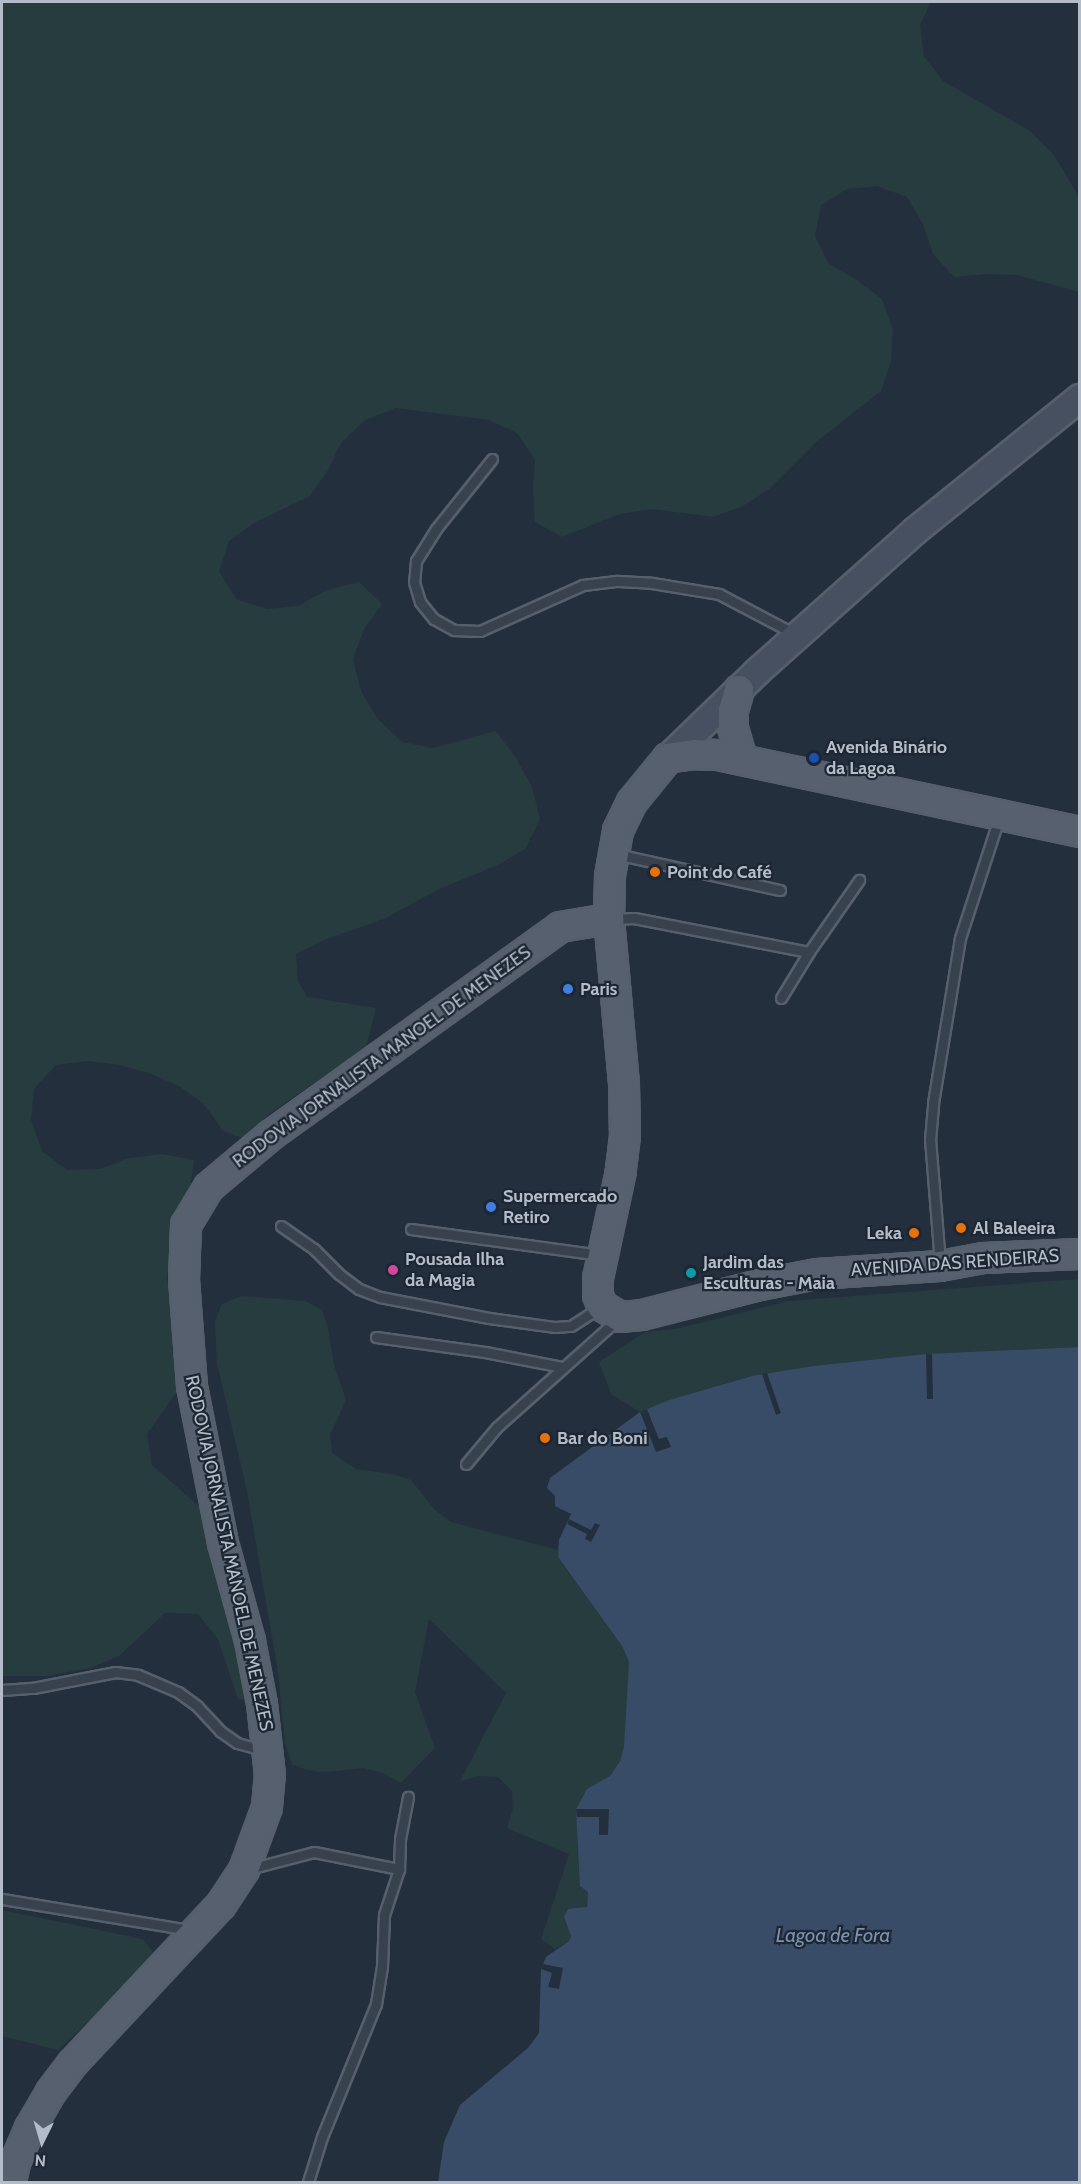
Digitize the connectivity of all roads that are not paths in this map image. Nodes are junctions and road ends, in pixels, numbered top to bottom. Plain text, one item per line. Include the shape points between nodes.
1 (1080, 398) edge
2 (492, 459) dead end
3 (797, 635) junction
4 (739, 690) junction
5 (668, 758) junction
6 (742, 759) junction
7 (1000, 815) junction
8 (1080, 832) edge
9 (614, 854) junction
10 (859, 880) dead end
11 (780, 890) dead end
12 (609, 918) junction
13 (809, 952) junction
14 (781, 998) dead end
15 (281, 1226) dead end
16 (411, 1229) dead end
17 (1080, 1254) edge
18 (602, 1256) junction
19 (940, 1266) junction
20 (611, 1312) junction
21 (376, 1337) dead end
22 (562, 1367) junction
23 (466, 1464) dead end
24 (2, 1690) edge
25 (269, 1751) junction
26 (408, 1797) dead end
27 (399, 1869) junction
28 (244, 1870) junction
29 (2, 1899) edge
30 (198, 1932) junction
31 (11, 2182) edge
32 (308, 2182) edge

1 - 3 street via 915,531
2 - 3 lane via 436,529 416,561 414,582 420,602 434,619 454,630 480,631 584,585 618,581 719,594
3 - 4 street
4 - 5 street
4 - 6 main road via 733,728
5 - 6 main road via 694,754
5 - 9 main road via 632,802 618,831
6 - 7 main road
7 - 8 main road
7 - 19 lane via 960,938 933,1103 930,1140
9 - 11 lane
9 - 12 main road
10 - 13 lane
12 - 13 lane via 634,918
12 - 18 main road via 625,1136
12 - 25 main road, RODOVIA JORNALISTA MANOEL DE MENEZES via 560,927 291,1121 209,1187 186,1225 184,1280 192,1386 223,1543 250,1641
13 - 14 lane
15 - 20 lane via 314,1249 339,1274 380,1297 555,1327 571,1326
16 - 18 lane
17 - 19 main road, AVENIDA DAS RENDEIRAS via 983,1258
18 - 20 main road via 598,1296
19 - 20 main road, AVENIDA DAS RENDEIRAS via 817,1275 760,1285 671,1310
20 - 22 lane
21 - 22 lane
22 - 23 lane via 497,1427
24 - 25 lane via 115,1672 138,1675 178,1692 237,1743
25 - 28 main road, RODOVIA JORNALISTA MANOEL DE MENEZES via 267,1807
26 - 27 lane
27 - 28 lane via 314,1852
27 - 32 lane via 384,1915 376,2004
28 - 30 main road, RODOVIA JORNALISTA MANOEL DE MENEZES
29 - 30 lane
30 - 31 main road, RODOVIA JORNALISTA MANOEL DE MENEZES via 67,2070 30,2128

